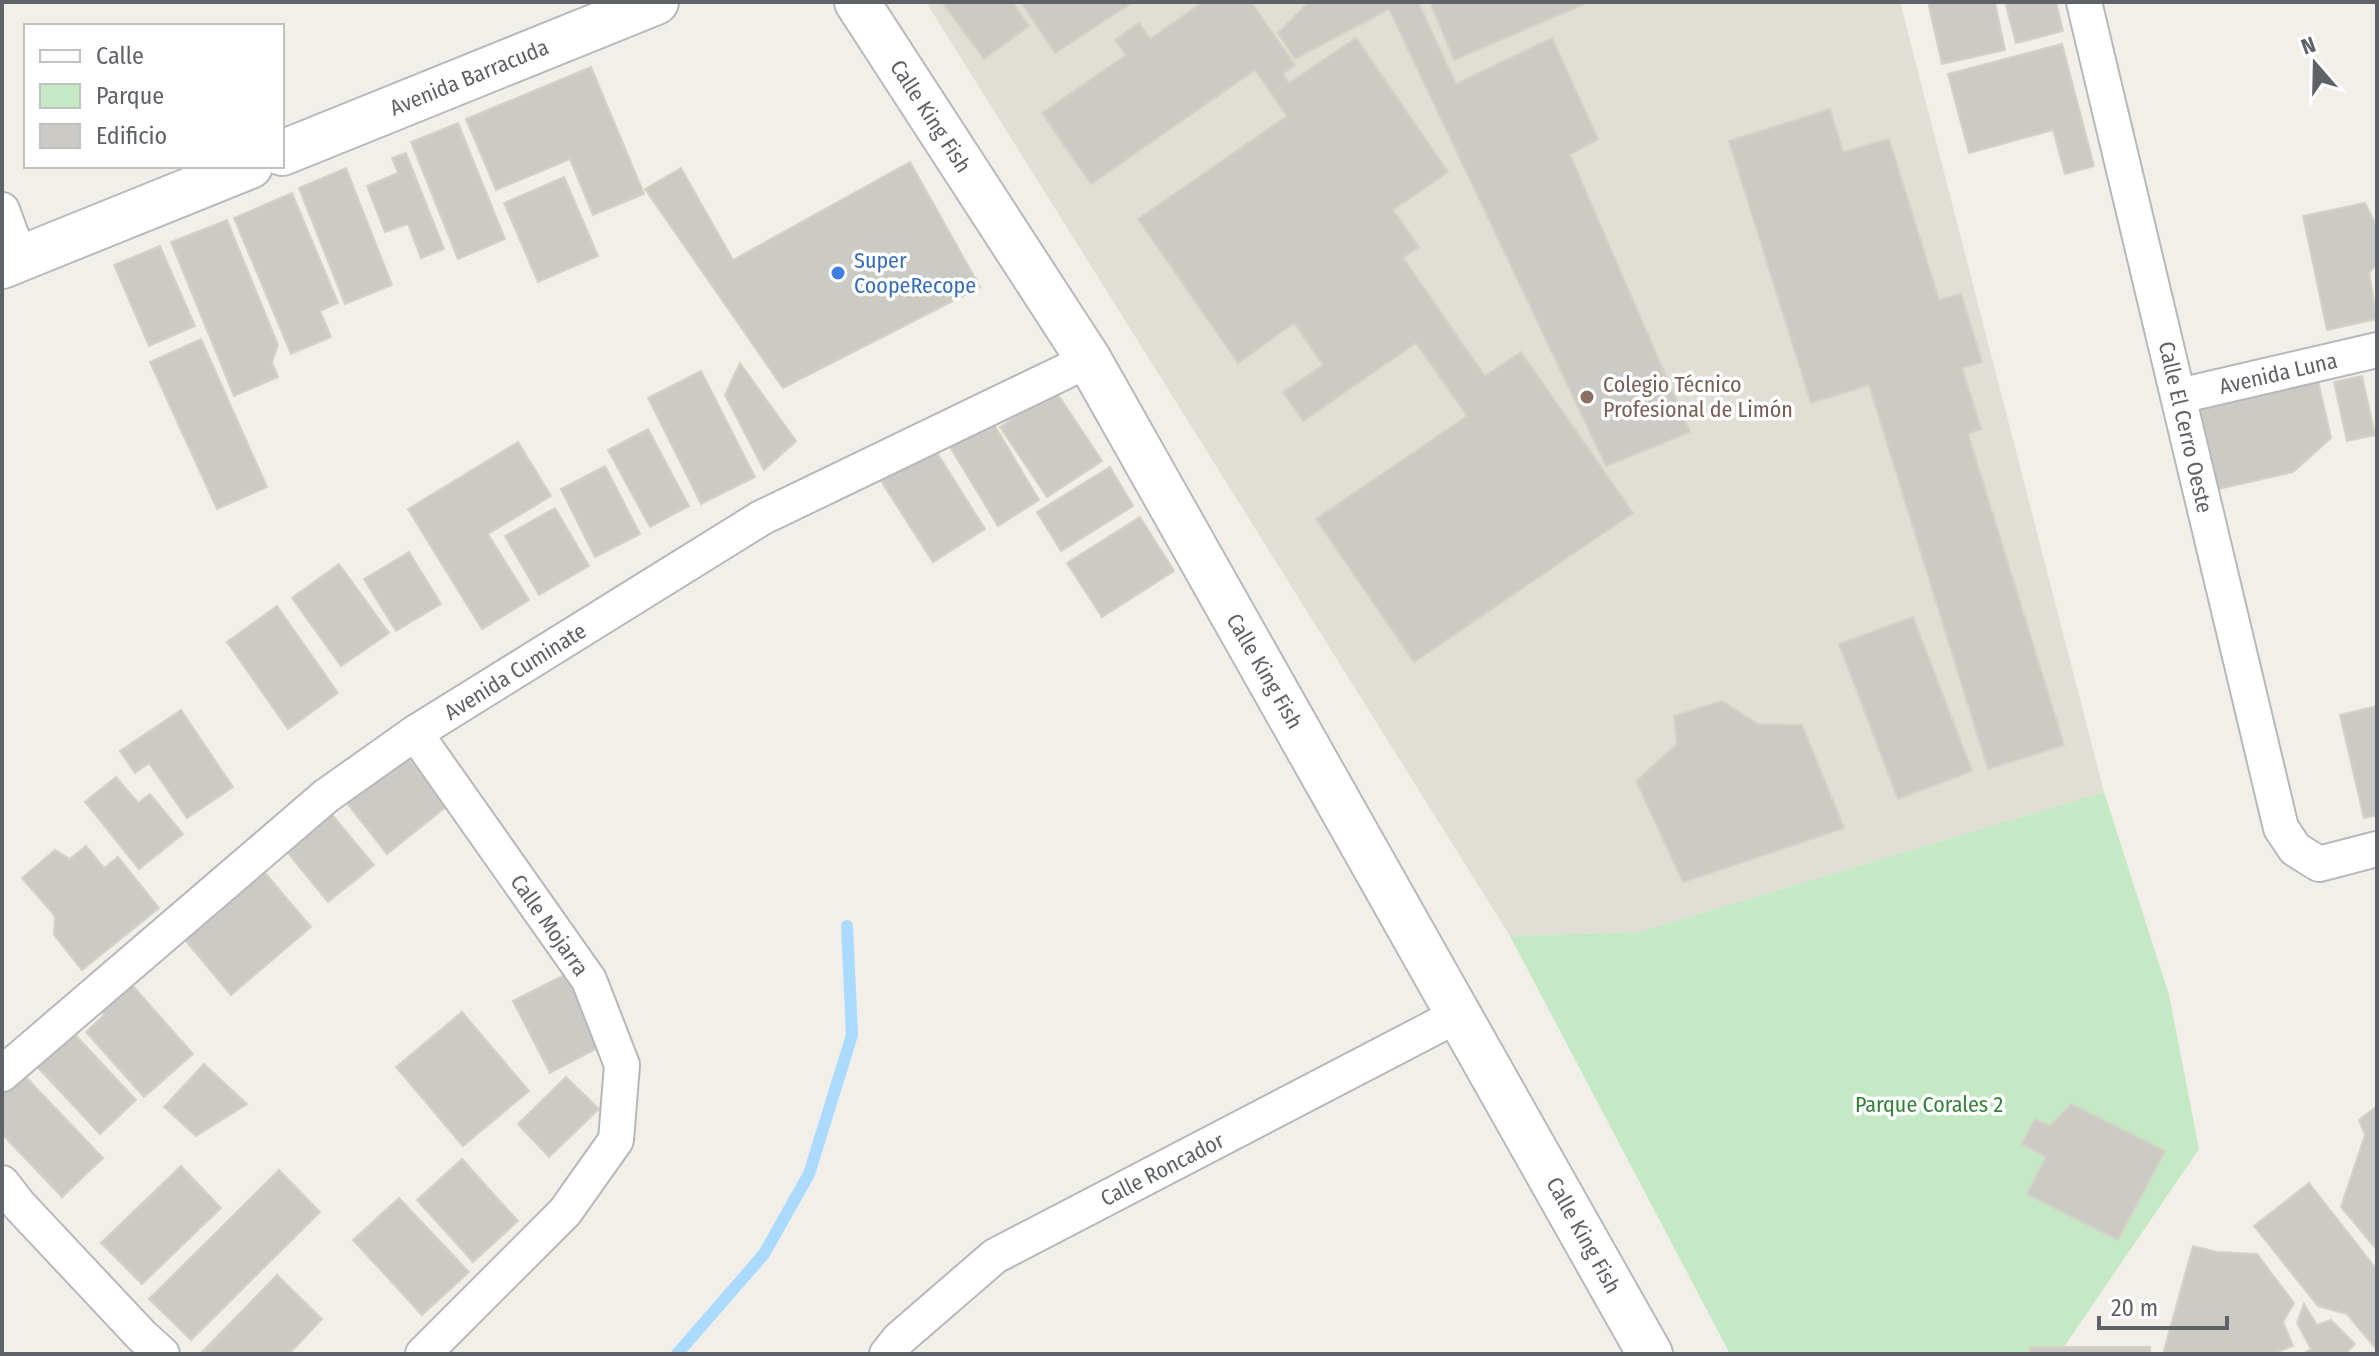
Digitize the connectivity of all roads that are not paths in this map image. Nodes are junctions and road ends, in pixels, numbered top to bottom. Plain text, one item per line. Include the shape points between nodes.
1 (656, 2) edge
2 (857, 2) edge
3 (2084, 2) edge
4 (284, 152) edge
5 (245, 168) edge
6 (2, 210) edge
7 (11, 262) edge
8 (2377, 350) edge
9 (1089, 360) junction
10 (2179, 396) junction
11 (415, 733) junction
12 (2377, 849) edge
13 (1460, 1014) junction
14 (2, 1074) edge
15 (2, 1183) edge
16 (162, 1354) edge
17 (423, 1354) edge
18 (887, 1354) edge
19 (1650, 1354) edge

1 - 4 street, Avenida Barracuda
2 - 9 street, Calle King Fish
3 - 10 street, Calle El Cerro Oeste
5 - 7 street
6 - 7 street
8 - 10 street, Avenida Luna
9 - 11 street, Avenida Cuminate via 761,518
9 - 13 street, Calle King Fish
10 - 12 street, Calle El Cerro Oeste via 2281,828 2295,849 2319,864
11 - 14 street, Avenida Cuminate via 326,796
11 - 17 street, Calle Mojarra via 589,980 622,1065 616,1140 565,1212
13 - 18 street, Calle Roncador via 995,1256
13 - 19 street, Calle King Fish
15 - 16 street

